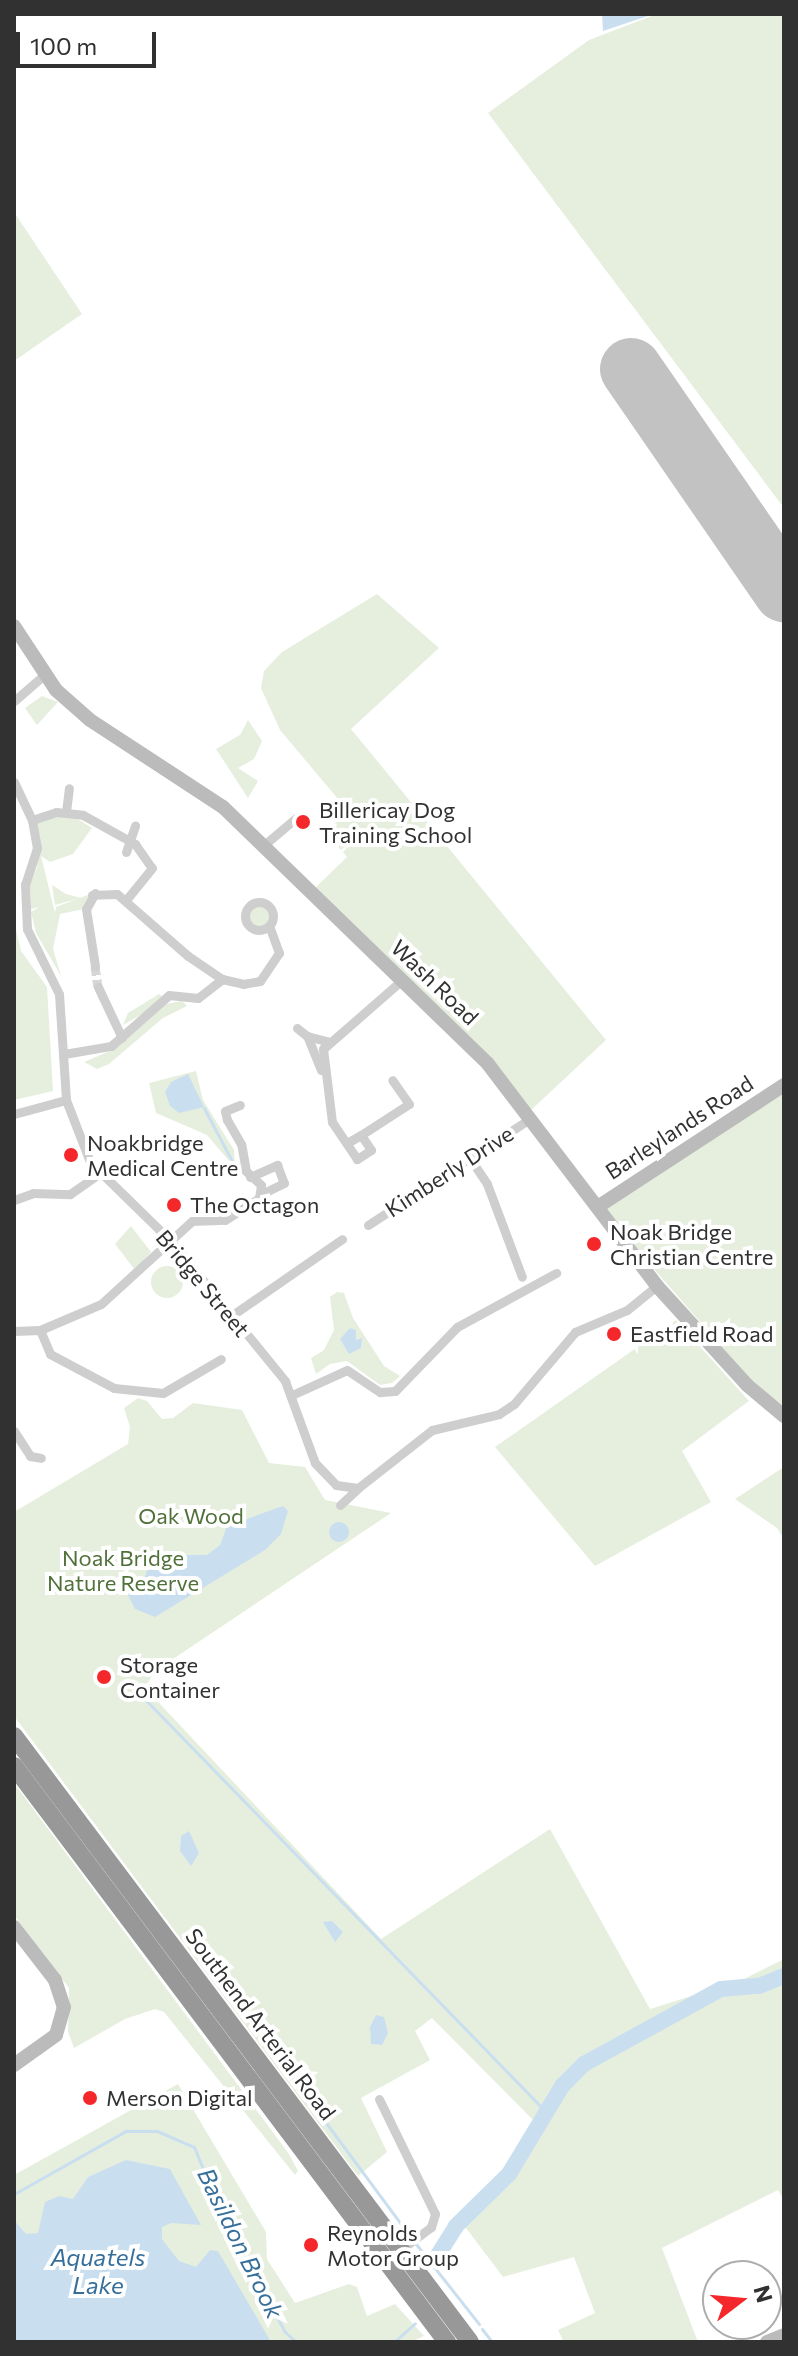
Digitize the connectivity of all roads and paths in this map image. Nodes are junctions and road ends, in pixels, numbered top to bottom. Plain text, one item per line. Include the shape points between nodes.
1 (14, 626) edge
2 (43, 676) junction
3 (14, 701) edge
4 (14, 782) edge
5 (69, 788) dead end
6 (66, 812) junction
7 (296, 818) dead end
8 (32, 820) junction
9 (135, 826) dead end
10 (130, 841) junction
11 (264, 845) junction
12 (126, 852) dead end
13 (126, 900) junction
14 (19, 914) edge
15 (269, 926) dead end
16 (95, 966) tunnel mouth
17 (222, 979) junction
18 (402, 980) junction
19 (98, 987) tunnel mouth
20 (297, 1028) dead end
21 (307, 1036) junction
22 (122, 1038) junction
23 (329, 1042) junction
24 (64, 1054) junction
25 (322, 1073) junction
26 (392, 1080) dead end
27 (784, 1085) edge
28 (66, 1100) junction
29 (240, 1105) dead end
30 (14, 1114) edge
31 (531, 1118) junction
32 (361, 1135) junction
33 (347, 1143) junction
34 (469, 1157) junction
35 (97, 1175) junction
36 (250, 1177) junction
37 (260, 1196) junction
38 (14, 1200) edge
39 (599, 1206) junction
40 (271, 1208) dead end
41 (368, 1225) dead end
42 (342, 1239) dead end
43 (171, 1241) junction
44 (556, 1273) dead end
45 (522, 1277) dead end
46 (657, 1286) junction
47 (231, 1316) junction
48 (40, 1330) junction
49 (14, 1331) edge
50 (221, 1359) dead end
51 (292, 1395) junction
52 (784, 1416) edge
53 (14, 1431) edge
54 (41, 1458) dead end
55 (362, 1485) junction
56 (340, 1505) dead end
57 (14, 1736) edge
58 (14, 1766) edge
59 (14, 1927) edge
60 (14, 2065) edge
61 (379, 2099) dead end
62 (401, 2250) junction
63 (784, 2335) edge
64 (447, 2342) edge
65 (472, 2342) edge
66 (767, 2342) edge

1 - 2 street, Wash Road
2 - 3 street
2 - 11 street, Wash Road via 90,720 194,786
4 - 8 street, Bridge Street
5 - 6 street
6 - 8 street
6 - 10 street
7 - 11 street
8 - 14 street, Bridge Street via 37,848
9 - 10 street
10 - 12 street
10 - 13 street via 152,868
11 - 18 street, Wash Road
13 - 16 street via 110,891 93,894 86,909
13 - 17 street
14 - 24 street, Bridge Street via 59,994
15 - 17 street via 279,953 260,981
17 - 22 street via 198,998 169,995
18 - 23 street
18 - 31 street, Wash Road via 488,1064
19 - 22 street
20 - 21 street
21 - 23 street
21 - 25 street
22 - 24 street via 103,1049
23 - 25 street via 321,1058
24 - 28 street, Bridge Street
25 - 33 street via 327,1109
26 - 32 street via 409,1104
27 - 39 street, Barleylands Road
28 - 30 street
28 - 35 street, Bridge Street
29 - 36 street via 225,1111
31 - 34 street, Kimberly Drive
31 - 39 street, Wash Road
32 - 33 street
32 - 33 street via 371,1150 357,1159
34 - 41 street, Kimberly Drive
34 - 45 street via 497,1203 496,1220
35 - 38 street via 70,1194 33,1193
35 - 43 street, Bridge Street
36 - 37 street via 261,1185
36 - 37 street via 277,1165 284,1183
37 - 40 street
37 - 43 street via 225,1220 192,1221
39 - 46 street, Wash Road
42 - 47 street
43 - 47 street, Bridge Street
43 - 48 street via 101,1304
44 - 51 street via 457,1327 395,1391 380,1392 347,1370
46 - 52 street, Wash Road via 747,1385
46 - 55 street via 627,1310 582,1327 499,1414 432,1430
47 - 51 street, Bridge Street
48 - 49 street
48 - 50 street via 50,1354 114,1388 163,1393
51 - 55 street, Bridge Street via 315,1463 336,1485
53 - 54 street via 30,1456
55 - 56 street
57 - 62 highway, Southend Arterial Road
58 - 64 highway, Southend Arterial Road
59 - 60 street via 55,1980 64,2007 56,2035
61 - 62 street via 435,2214 431,2227
62 - 65 highway, Southend Arterial Road
63 - 66 street

